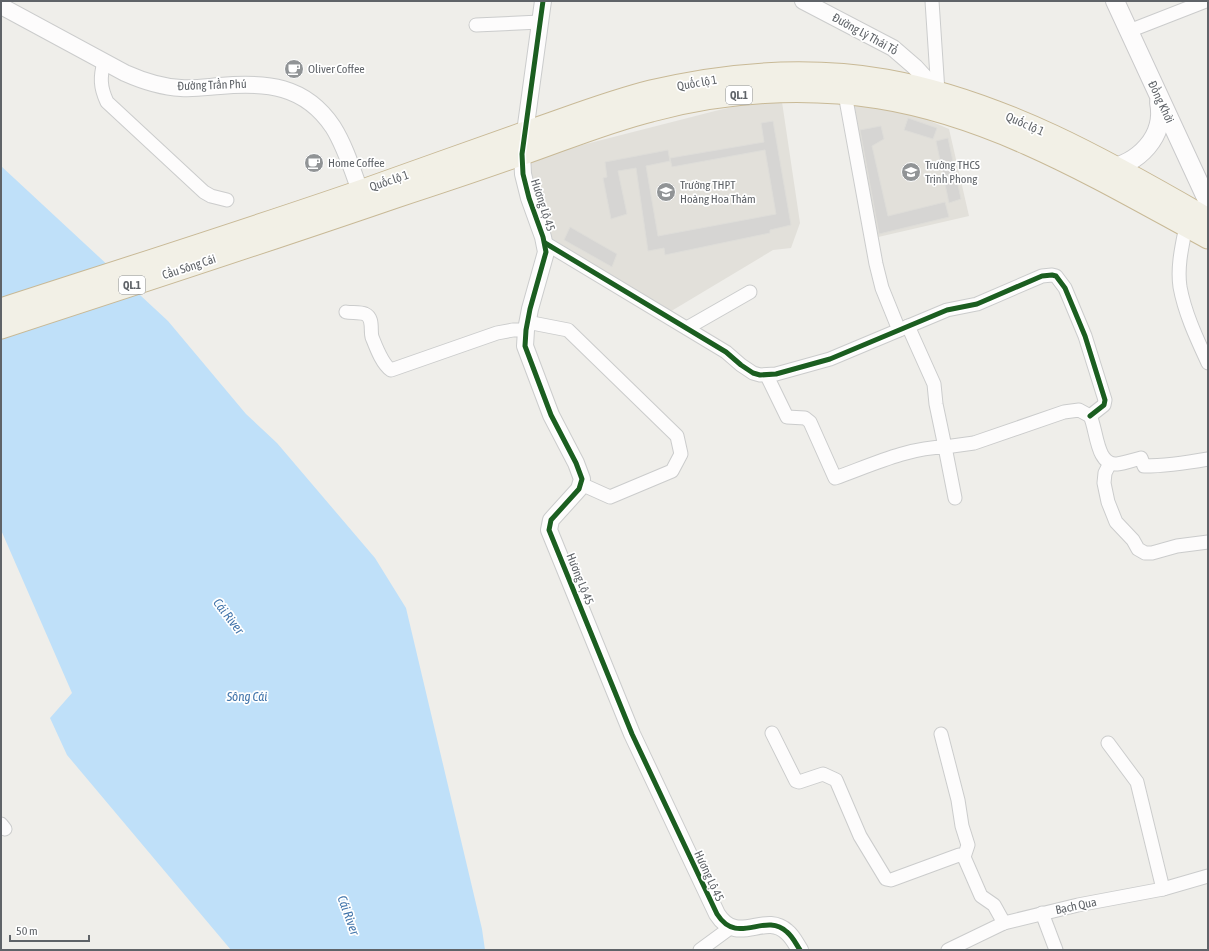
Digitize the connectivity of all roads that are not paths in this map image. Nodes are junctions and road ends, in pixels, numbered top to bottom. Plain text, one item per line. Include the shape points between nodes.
1 (543, 1) edge
2 (803, 1) edge
3 (932, 1) edge
4 (1115, 1) edge
5 (1206, 1) edge
6 (1, 6) edge
7 (540, 22) junction
8 (476, 25) dead end
9 (1128, 31) junction
10 (104, 62) junction
11 (938, 92) junction
12 (845, 94) junction
13 (1157, 94) junction
14 (524, 133) junction
15 (522, 154) junction
16 (1114, 167) junction
17 (1083, 172) junction
18 (360, 191) junction
19 (228, 200) dead end
20 (1208, 202) edge
21 (1208, 219) edge
22 (1186, 226) junction
23 (257, 235) junction
24 (1208, 238) edge
25 (545, 243) junction
26 (750, 292) dead end
27 (1, 309) edge
28 (346, 312) dead end
29 (526, 326) junction
30 (1, 328) edge
31 (687, 328) junction
32 (904, 328) junction
33 (1208, 363) edge
34 (767, 376) junction
35 (1090, 416) junction
36 (945, 447) junction
37 (1208, 459) edge
38 (1110, 464) junction
39 (581, 484) junction
40 (955, 498) dead end
41 (1208, 542) edge
42 (772, 733) dead end
43 (941, 734) dead end
44 (1108, 743) dead end
45 (964, 857) junction
46 (1208, 876) edge
47 (1163, 889) junction
48 (1042, 914) junction
49 (1004, 922) junction
50 (730, 928) junction
51 (700, 950) edge
52 (800, 950) edge
53 (948, 950) edge
54 (1056, 950) edge

1 - 7 street, Hương Lộ 45
2 - 11 street, Đường Lý Thái Tổ via 893,48
3 - 11 street
4 - 9 main road, Đồng Khởi
5 - 9 street
6 - 10 street, Đường Trần Phú
7 - 8 street
7 - 14 street, Hương Lộ 45
9 - 13 main road, Đồng Khởi
10 - 18 street, Đường Trần Phú via 135,77 168,87 254,84 283,89 303,97 322,113 333,127
10 - 19 street via 100,85 107,102 204,192
11 - 14 highway, Quốc lộ 1 / QL.1 via 846,75 804,73 721,78 643,94
11 - 16 highway, Quốc lộ 1 / QL.1 via 1031,126
12 - 15 highway, Quốc lộ 1 / QL.1 via 765,93 688,102 624,118
12 - 17 highway, Quốc lộ 1 / QL.1 via 888,100 953,115 1020,141
12 - 32 street via 882,288
13 - 16 main road via 1160,122 1156,133 1137,157
13 - 20 main road, Đồng Khởi
14 - 15 street, Hương Lộ 45
14 - 18 highway, Quốc lộ 1 / QL.1
15 - 23 highway, Quốc lộ 1 / QL.1
15 - 25 street, Hương Lộ 45 via 523,174 529,198
16 - 17 main road
16 - 21 highway, Quốc lộ 1 / QL.1
17 - 22 highway, Quốc lộ 1 / QL.1
18 - 23 highway, Quốc lộ 1 / QL.1
22 - 24 highway, Quốc lộ 1 / QL.1
22 - 33 street via 1180,254 1180,287 1192,327
23 - 27 highway, Cầu Sông Cái / QL.1
23 - 30 highway, Cầu Sông Cái / QL.1
25 - 29 street, Hương Lộ 45 via 545,260
25 - 31 street
26 - 31 street
28 - 29 street via 365,314 370,319 375,343 384,363 391,370 497,333
29 - 39 street, Hương Lộ 45 via 525,346 552,415 581,474
29 - 39 street via 568,330 677,436 681,454 672,471 610,497
31 - 34 street via 726,352 749,371
32 - 34 street via 830,359
32 - 35 street via 948,310 977,304 1042,276 1056,276 1065,288 1084,336 1105,400 1104,405
32 - 36 street via 934,384
34 - 36 street via 787,417 805,418 810,422 836,478 917,451
35 - 36 street via 1079,410 1064,412 974,442
35 - 38 street via 1101,452
36 - 40 street
37 - 38 street via 1168,466 1144,466 1141,458
38 - 41 street via 1105,473 1104,483 1108,502 1116,522 1138,548 1145,553 1152,553 1177,546
39 - 50 street, Hương Lộ 45 via 551,520 548,526 550,535 632,734 708,899 720,919
42 - 45 street via 796,781 823,774 836,780 860,836 886,879 891,880 959,855
43 - 45 street via 968,845
44 - 47 street via 1137,782
45 - 49 street via 981,896 994,906
46 - 47 street, Bạch Qua
47 - 48 street, Bạch Qua
48 - 49 street, Bạch Qua
48 - 54 street
49 - 53 street, Bạch Qua
50 - 51 street
50 - 52 street via 776,926 788,932

